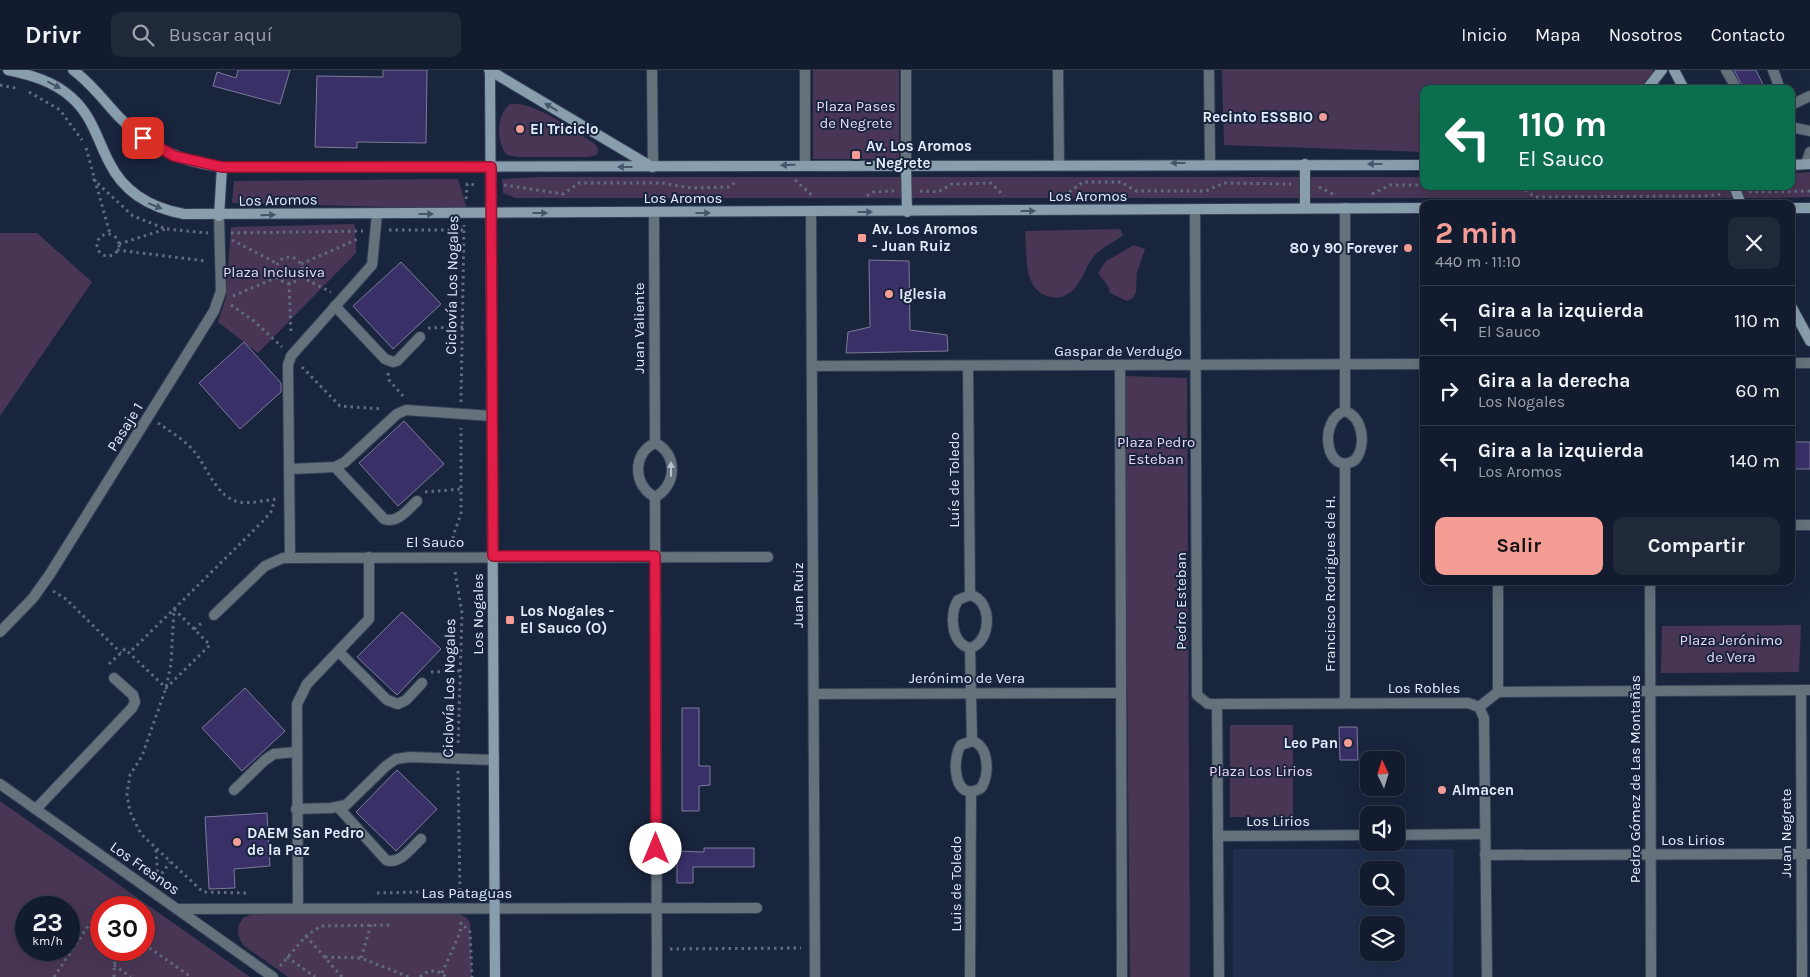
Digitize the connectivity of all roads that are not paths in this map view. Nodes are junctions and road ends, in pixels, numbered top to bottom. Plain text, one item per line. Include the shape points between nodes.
1 (8, 70) edge
2 (73, 70) edge
3 (490, 70) edge
4 (652, 70) edge
5 (805, 70) edge
6 (906, 70) edge
7 (1058, 70) edge
8 (1209, 70) edge
9 (1662, 70) edge
10 (1674, 70) edge
11 (1726, 70) edge
12 (1773, 70) edge
13 (1650, 85) edge
14 (1682, 85) edge
15 (1734, 85) edge
16 (1779, 85) edge
17 (1810, 96) edge
18 (1795, 103) edge
19 (1795, 128) edge
20 (1810, 131) edge
21 (1810, 152) edge
22 (1210, 163) junction
23 (906, 164) junction
24 (1059, 164) junction
25 (1304, 164) junction
26 (1808, 164) edge
27 (805, 165) junction
28 (1420, 165) edge
29 (1795, 165) edge
30 (222, 167) junction
31 (491, 167) junction
32 (653, 167) junction
33 (1305, 208) junction
34 (1345, 208) junction
35 (1420, 208) edge
36 (1795, 208) edge
37 (1810, 208) edge
38 (1195, 210) junction
39 (907, 212) junction
40 (491, 213) junction
41 (811, 213) junction
42 (377, 214) junction
43 (654, 214) junction
44 (219, 216) junction
45 (335, 306) junction
46 (1795, 313) edge
47 (420, 337) road end
48 (1810, 341) edge
49 (1795, 363) edge
50 (1810, 363) edge
51 (1420, 364) edge
52 (1195, 365) junction
53 (1345, 365) junction
54 (812, 366) junction
55 (968, 366) junction
56 (1120, 366) junction
57 (1345, 411) junction
58 (492, 416) junction
59 (655, 443) junction
60 (1345, 464) junction
61 (335, 467) junction
62 (290, 469) junction
63 (655, 496) junction
64 (417, 501) road end
65 (1795, 525) edge
66 (1810, 525) edge
67 (493, 556) junction
68 (655, 556) junction
69 (768, 556) dead end
70 (369, 557) junction
71 (290, 558) junction
72 (1498, 585) edge
73 (1650, 585) edge
74 (970, 595) junction
75 (214, 614) dead end
76 (0, 632) edge
77 (970, 648) junction
78 (339, 652) junction
79 (114, 678) road end
80 (422, 683) road end
81 (1806, 690) edge
82 (1650, 691) junction
83 (1498, 692) junction
84 (971, 693) junction
85 (1121, 693) junction
86 (814, 694) junction
87 (1217, 704) junction
88 (1345, 704) junction
89 (1479, 707) junction
90 (972, 741) junction
91 (295, 752) junction
92 (494, 760) junction
93 (0, 784) edge
94 (234, 790) dead end
95 (971, 792) junction
96 (338, 807) junction
97 (36, 808) junction
98 (296, 809) junction
99 (1485, 834) junction
100 (1360, 835) edge
101 (1405, 835) edge
102 (1218, 836) junction
103 (421, 839) dead end
104 (1806, 854) edge
105 (1485, 855) junction
106 (1650, 855) junction
107 (176, 908) junction
108 (298, 908) junction
109 (494, 908) junction
110 (657, 908) junction
111 (757, 908) dead end
112 (273, 977) edge
113 (495, 977) edge
114 (657, 977) edge
115 (815, 977) edge
116 (970, 977) edge
117 (1122, 977) edge
118 (1219, 977) edge
119 (1487, 977) edge
120 (1651, 977) edge
121 (1802, 977) edge

1 -> 44 main road, Los Aromos via 51,83 72,98 94,126 116,174 142,200 171,212
2 - 30 main road, Los Aromos via 151,144 187,161
3 - 31 main road, Los Nogales
32 -> 3 main road
4 - 32 street
5 - 27 street
6 - 23 street
7 - 24 street
8 - 22 street
9 - 13 main road
10 - 14 main road
11 - 15 street
12 - 16 street
17 - 18 street
19 - 20 street
21 - 26 street
22 -> 24 main road, Los Aromos
22 - 25 main road, Los Aromos
23 - 24 main road, Los Aromos
23 - 27 main road, Los Aromos
23 - 39 main road
28 -> 25 main road, Los Aromos
25 - 33 main road
26 - 29 main road
27 -> 32 main road, Los Aromos
30 - 31 main road, Los Aromos
30 - 44 main road
32 -> 31 main road, Los Aromos
31 - 40 main road, Los Nogales
33 - 34 main road, Los Aromos
33 - 38 main road, Los Aromos
34 - 35 main road, Los Aromos
34 - 53 street
36 - 37 main road
39 -> 38 main road, Los Aromos
38 - 52 street, Pedro Esteban
41 -> 39 main road, Los Aromos
42 -> 40 main road, Los Aromos
40 -> 43 main road, Los Aromos
40 - 58 main road, Los Nogales
43 -> 41 main road, Los Aromos
41 - 54 street, Juan Ruiz
44 -> 42 main road, Los Aromos
42 - 45 street via 372,265
43 - 59 street, Juan Valiente
44 - 76 street, Pasaje 1 via 221,291 218,302 43,585
45 - 47 street via 385,359 393,362
45 - 62 street via 291,356 288,365
46 - 48 main road
49 - 50 street
51 - 53 street, Gaspar de Verdugo
52 - 53 street, Gaspar de Verdugo
52 - 56 street, Gaspar de Verdugo
52 - 87 street, Pedro Esteban via 1196,690 1203,702
53 - 57 street
54 - 55 street, Gaspar de Verdugo
54 - 86 street, Juan Ruiz
55 - 56 street, Gaspar de Verdugo
55 - 74 street, Luís de Toledo
56 - 85 street
57 - 60 street via 1359,422 1360,450 1356,460
57 - 60 street via 1334,417 1329,428 1331,456
58 - 61 street via 405,411
58 - 67 main road, Los Nogales
63 -> 59 street via 667,488 671,469 666,450
59 - 63 street via 640,455 639,476 644,490
60 - 88 street, Francisco Rodrigues de H.
61 - 62 street
61 - 64 street via 384,519 396,520
62 - 71 street
63 - 68 street
65 - 66 street
67 - 68 street, El Sauco
67 - 70 street, El Sauco
67 - 92 main road, Los Nogales
68 - 69 street, El Sauco
68 - 110 street
70 - 71 street, El Sauco
70 - 78 street via 368,619
71 - 75 street, El Sauco via 275,560 265,566
72 - 83 street
73 - 82 street, Pedro Gómez de Las Montañas
74 - 77 street via 983,603 986,617 984,639
74 - 77 street via 958,600 954,610 955,636 961,645
77 - 84 street
78 - 80 street via 387,700 398,704
78 - 91 street via 299,696 295,711
79 - 97 street via 133,695 135,702 132,708
81 - 82 street
81 - 104 street, Juan Negrete
82 - 83 street
82 - 106 street, Pedro Gómez de Las Montañas
83 - 89 street
84 - 85 street, Jerónimo de Vera
84 - 86 street, Jerónimo de Vera
84 - 90 street
85 - 117 street
86 - 115 street, Juan Ruiz
87 - 88 street, Los Robles
87 - 102 street
88 - 89 street, Los Robles via 1468,703
89 - 99 street, Los Robles via 1484,718
90 - 95 street via 984,749 986,778 981,788
90 - 95 street via 961,745 957,755 959,785
91 - 94 street via 274,754
91 - 98 street
92 - 96 street via 396,759 346,804
92 - 109 main road, Los Nogales
93 - 97 street, Los Fresnos
95 - 116 street, Luis de Toledo
96 - 98 street
96 - 103 street via 386,860 398,860
97 - 107 street, Los Fresnos
98 - 108 street
99 - 101 street
99 - 105 street, Los Robles
100 - 102 street, Los Lirios
102 - 118 street
104 - 106 street, Los Lirios
104 - 121 street, Juan Negrete
105 - 106 street, Los Lirios
105 - 119 street, Los Robles
106 - 120 street, Pedro Gómez de Las Montañas
107 - 108 street, Las Pataguas
107 - 112 street, Los Fresnos
108 - 109 street, Las Pataguas
109 - 110 street, Las Pataguas
109 - 113 main road, Los Nogales
110 - 111 street, Las Pataguas
110 - 114 street

